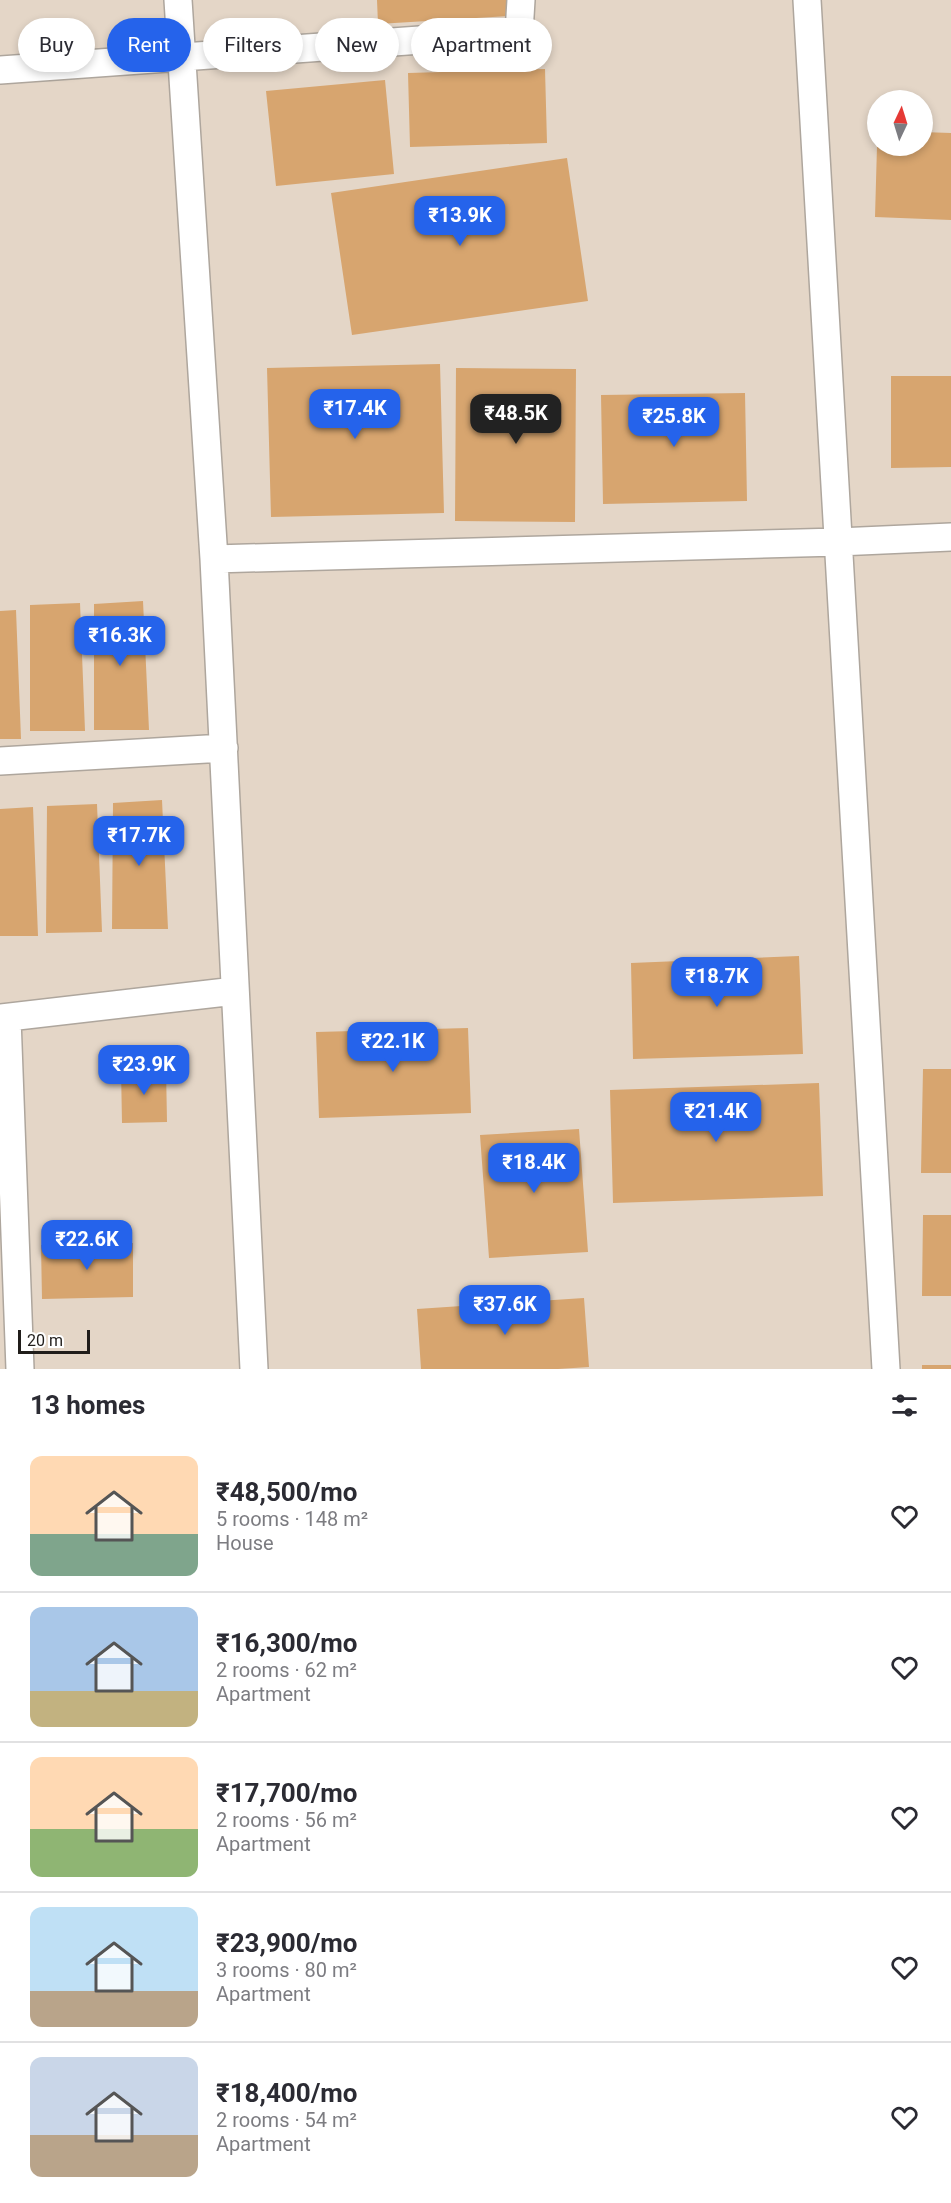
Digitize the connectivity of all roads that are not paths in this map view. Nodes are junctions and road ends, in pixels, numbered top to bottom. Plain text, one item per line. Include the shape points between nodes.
1 (178, 0) edge
2 (521, 0) edge
3 (807, 0) edge
4 (179, 18) edge
5 (191, 57) edge
6 (107, 63) edge
7 (0, 70) edge
8 (183, 72) edge
9 (951, 537) edge
10 (838, 542) junction
11 (214, 559) junction
12 (224, 748) junction
13 (0, 761) edge
14 (235, 991) junction
15 (4, 1018) edge
16 (20, 1369) edge
17 (254, 1369) edge
18 (886, 1369) edge

1 - 4 street
2 - 5 street via 519,33
3 - 10 street
6 - 7 street
8 - 11 street
9 - 10 street
10 - 11 street
10 - 18 street
11 - 12 street
12 - 13 street
12 - 14 street
14 - 15 street
14 - 17 street
15 - 16 street

